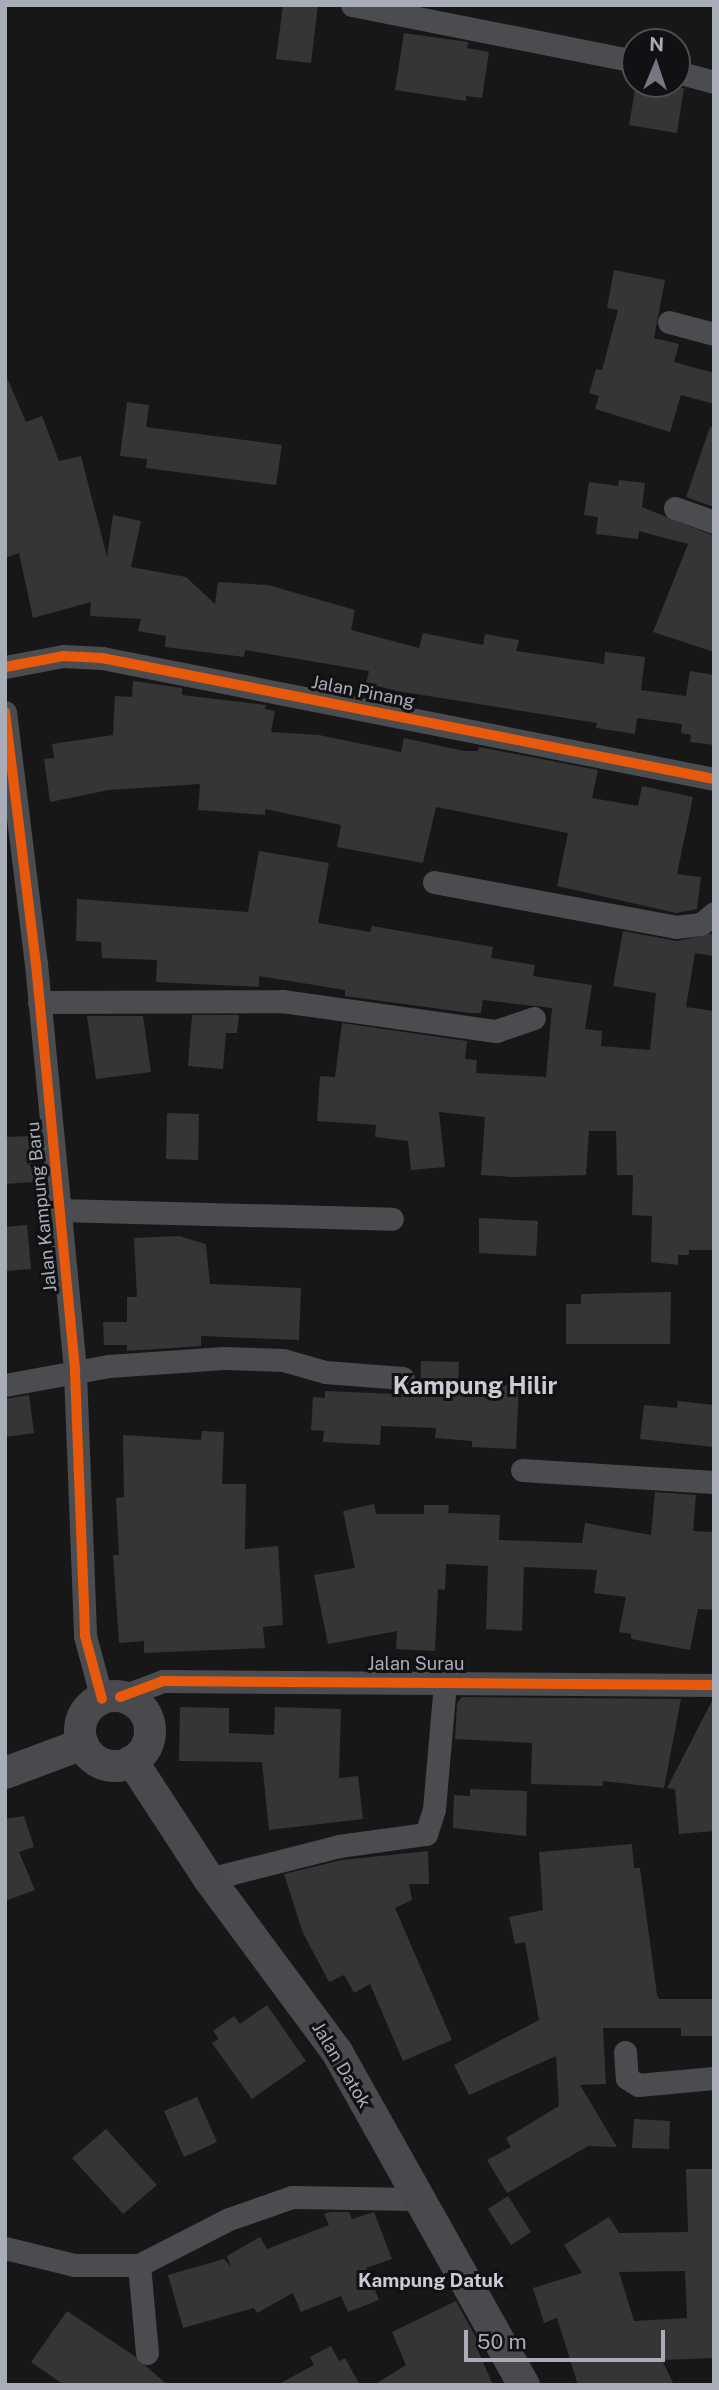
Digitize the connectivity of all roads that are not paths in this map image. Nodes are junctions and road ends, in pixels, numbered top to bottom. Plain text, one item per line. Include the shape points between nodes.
1 (352, 5) edge
2 (621, 58) edge
3 (691, 76) edge
4 (714, 82) edge
5 (669, 322) dead end
6 (714, 334) edge
7 (675, 508) dead end
8 (714, 522) edge
9 (5, 667) edge
10 (5, 712) edge
11 (714, 779) edge
12 (434, 881) dead end
13 (714, 913) edge
14 (39, 1002) junction
15 (534, 1018) dead end
16 (60, 1210) junction
17 (392, 1219) dead end
18 (75, 1372) junction
19 (403, 1378) dead end
20 (5, 1385) edge
21 (522, 1471) dead end
22 (714, 1482) edge
23 (445, 1682) junction
24 (714, 1685) edge
25 (111, 1698) junction
26 (83, 1744) junction
27 (132, 1761) junction
28 (5, 1773) edge
29 (209, 1878) junction
30 (625, 2052) dead end
31 (714, 2078) edge
32 (417, 2199) junction
33 (5, 2248) edge
34 (139, 2265) junction
35 (147, 2353) dead end
36 (524, 2385) edge

1 - 2 street
3 - 4 street
5 - 6 street
7 - 8 street
9 - 11 street, Jalan Pinang via 63,656 102,658
10 - 14 street, Jalan Kampung Baru
12 - 13 street via 676,927 701,924
14 - 15 street via 282,1001 496,1031
14 - 16 street, Jalan Kampung Baru
16 - 17 street
16 - 18 street, Jalan Kampung Baru
18 - 19 street via 223,1358 284,1360 325,1372
18 - 20 street
18 - 25 street, Jalan Kampung Baru via 85,1636
21 - 22 street
23 - 24 street, Jalan Surau
23 - 25 street, Jalan Surau via 163,1681
23 - 29 street via 434,1810 426,1834 339,1846
25 - 26 main road via 87,1711 82,1721
25 - 27 main road via 138,1704 149,1723 147,1745
26 - 27 main road via 98,1761 110,1765
26 - 28 main road
27 - 29 main road, Jalan Datok
29 - 32 main road, Jalan Datok via 337,2052
30 - 31 street via 627,2078 638,2085
32 - 34 street via 292,2197 229,2219
32 - 36 main road, Jalan Datok
33 - 34 street via 74,2265
34 - 35 street

